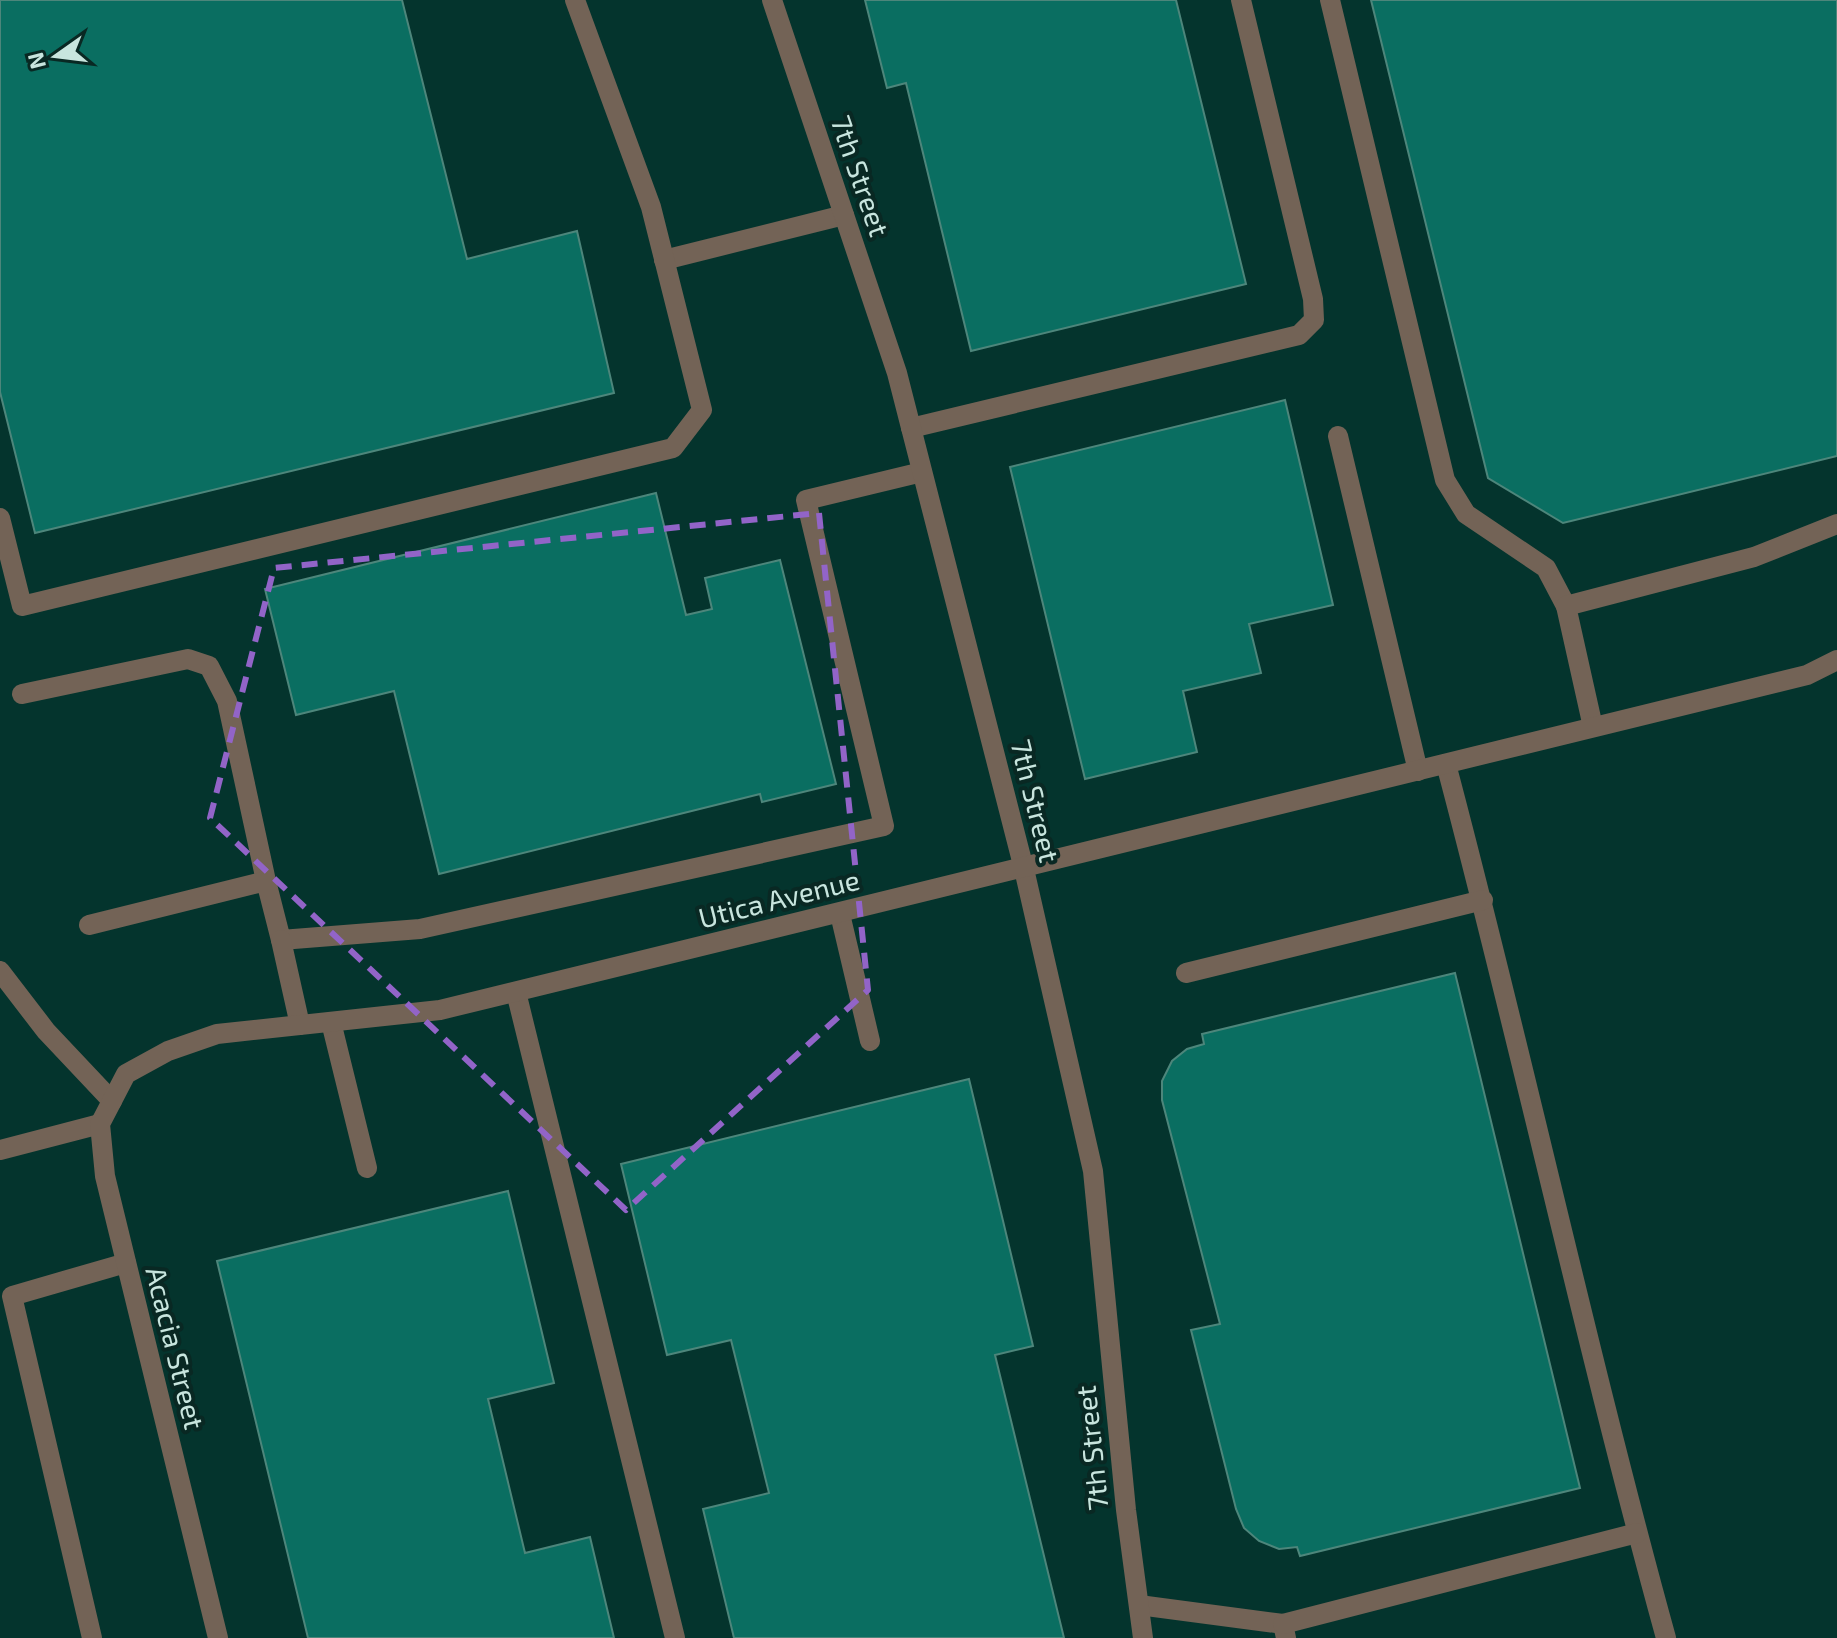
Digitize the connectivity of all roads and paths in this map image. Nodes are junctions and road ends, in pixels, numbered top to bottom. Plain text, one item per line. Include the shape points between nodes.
1 (575, 0) edge
2 (772, 0) edge
3 (1241, 0) edge
4 (1330, 0) edge
5 (844, 215) junction
6 (664, 260) junction
7 (911, 428) junction
8 (1338, 436) dead end
9 (922, 472) junction
10 (0, 518) edge
11 (1837, 524) edge
12 (1566, 606) junction
13 (1837, 660) edge
14 (22, 694) dead end
15 (1593, 727) junction
16 (1446, 764) junction
17 (1418, 771) junction
18 (1024, 869) junction
19 (266, 881) junction
20 (1483, 900) junction
21 (840, 914) junction
22 (89, 925) dead end
23 (281, 940) junction
24 (0, 971) edge
25 (1186, 973) dead end
26 (516, 992) junction
27 (331, 1022) junction
28 (300, 1025) junction
29 (870, 1041) dead end
30 (112, 1101) junction
31 (100, 1124) junction
32 (0, 1150) edge
33 (367, 1168) dead end
34 (126, 1263) junction
35 (6, 1298) edge
36 (1637, 1533) junction
37 (1139, 1605) junction
38 (1284, 1631) edge
39 (92, 1638) edge
40 (218, 1638) edge
41 (675, 1638) edge
42 (1143, 1638) edge
43 (1666, 1638) edge

1 - 6 street via 651,207
2 - 5 street, 7th Street
3 - 7 street via 1314,320 1299,335
4 - 12 street via 1445,480 1466,514 1546,568
5 - 6 street
5 - 7 street, 7th Street
6 - 10 street via 702,410 673,448 22,606
7 - 9 street, 7th Street
8 - 17 street
9 - 18 street, 7th Street
9 - 23 street via 806,500 884,826 420,929
11 - 12 street via 1754,557
12 - 15 street
13 - 15 street, Utica Avenue via 1807,675
14 - 19 street via 188,659 209,666 227,701
15 - 16 street, Utica Avenue
16 - 17 street, Utica Avenue
16 - 20 street
17 - 18 street, Utica Avenue
18 - 21 street, Utica Avenue
18 - 37 street, 7th Street via 1093,1171
19 - 22 street
19 - 23 street
20 - 25 street
20 - 36 street
21 - 26 street, Utica Avenue
21 - 29 street
23 - 28 street
24 - 30 street via 46,1031
26 - 27 street, Utica Avenue via 440,1010
26 - 41 street
27 - 28 street, Utica Avenue
27 - 33 street
28 - 30 street, Utica Avenue via 217,1034 168,1051 126,1074
30 - 31 street
31 - 32 street
31 - 34 street, Acacia Street via 105,1176
34 - 35 street
34 - 40 street, Acacia Street
35 - 39 street
36 - 38 street
36 - 43 street
37 - 38 street
37 - 42 street, 7th Street

